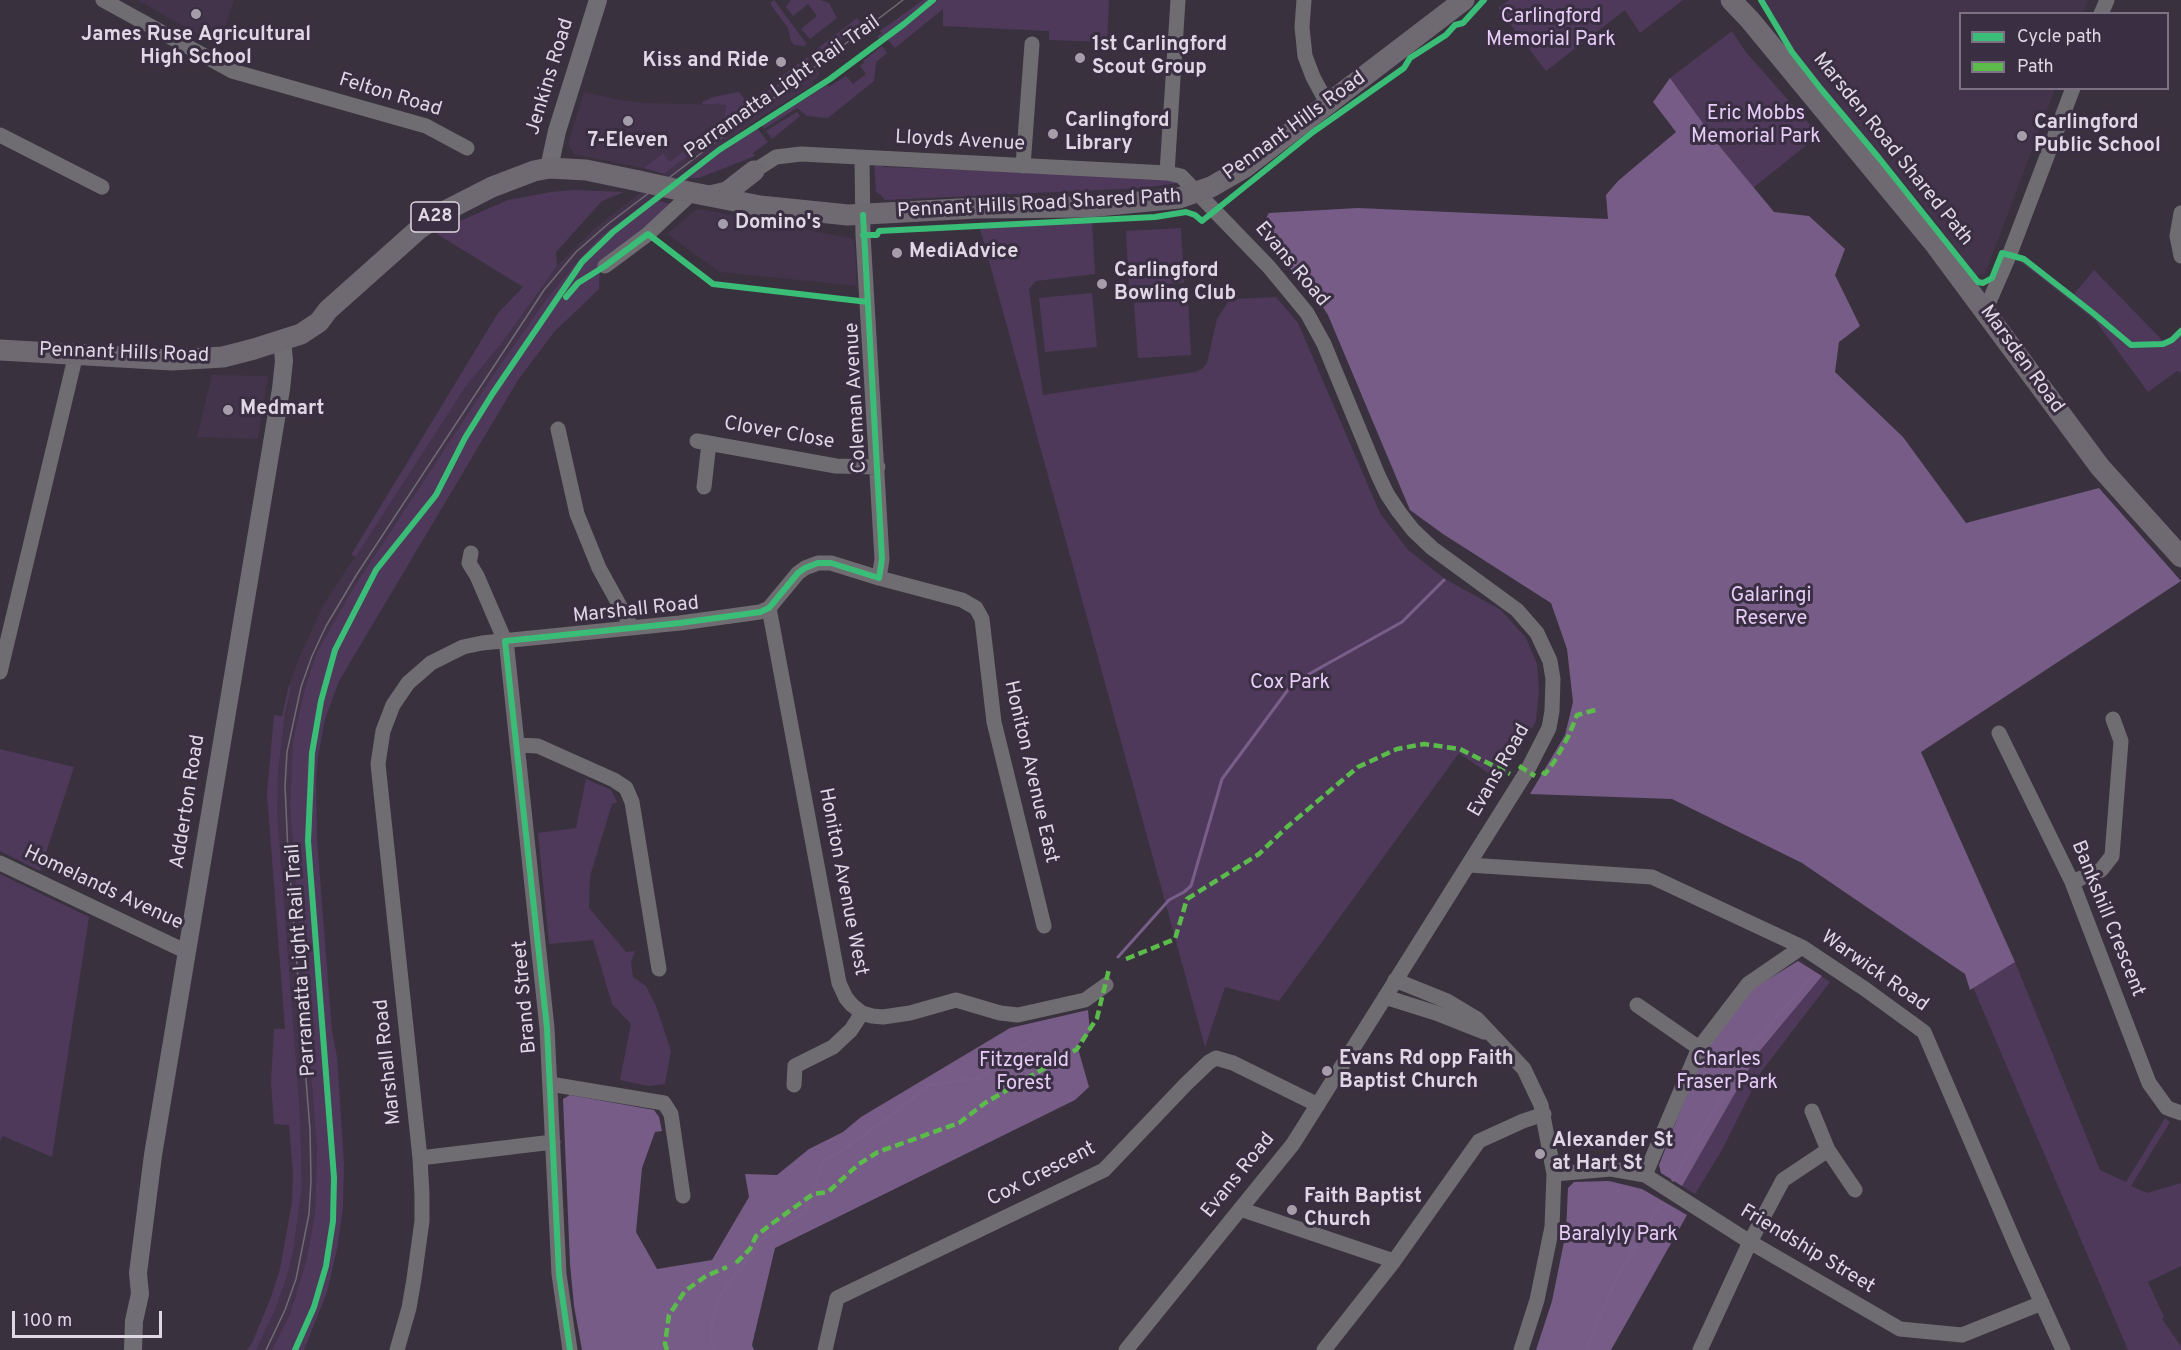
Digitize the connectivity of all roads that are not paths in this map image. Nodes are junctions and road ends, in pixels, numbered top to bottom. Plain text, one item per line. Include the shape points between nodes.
1 (103, 0) edge
2 (598, 0) edge
3 (1178, 0) edge
4 (1304, 0) edge
5 (1464, 0) edge
6 (1731, 0) edge
7 (1742, 0) edge
8 (1750, 20) junction
9 (1032, 44) dead end
10 (2072, 90) edge
11 (1328, 105) junction
12 (0, 135) edge
13 (467, 148) dead end
14 (862, 158) junction
15 (1023, 166) junction
16 (549, 168) junction
17 (754, 171) joint
18 (1167, 172) junction
19 (102, 187) dead end
20 (694, 193) junction
21 (1197, 193) junction
22 (2181, 213) edge
23 (863, 214) junction
24 (2181, 256) edge
25 (605, 267) dead end
26 (1985, 311) junction
27 (282, 339) junction
28 (0, 350) edge
29 (76, 354) junction
30 (558, 429) dead end
31 (878, 467) junction
32 (704, 487) dead end
33 (471, 554) dead end
34 (2181, 557) edge
35 (879, 578) junction
36 (769, 608) junction
37 (632, 628) junction
38 (505, 641) junction
39 (0, 672) edge
40 (2113, 719) dead end
41 (1999, 733) dead end
42 (517, 745) junction
43 (0, 863) edge
44 (1469, 865) junction
45 (2072, 882) junction
46 (1044, 926) dead end
47 (1802, 948) junction
48 (187, 952) junction
49 (659, 969) dead end
50 (1395, 980) junction
51 (1106, 985) dead end
52 (1385, 997) junction
53 (1637, 1005) dead end
54 (862, 1013) junction
55 (1496, 1037) junction
56 (1699, 1048) junction
57 (550, 1084) junction
58 (794, 1084) dead end
59 (1318, 1105) junction
60 (1812, 1111) dead end
61 (2181, 1113) edge
62 (1544, 1114) junction
63 (553, 1142) junction
64 (1827, 1150) junction
65 (420, 1158) junction
66 (1554, 1173) junction
67 (1645, 1175) junction
68 (1855, 1190) dead end
69 (683, 1196) dead end
70 (1240, 1209) junction
71 (1750, 1242) junction
72 (1394, 1262) junction
73 (138, 1273) junction
74 (2042, 1303) junction
75 (122, 1350) edge
76 (133, 1350) edge
77 (397, 1350) edge
78 (570, 1350) edge
79 (825, 1350) edge
80 (1126, 1350) edge
81 (1324, 1350) edge
82 (1521, 1350) edge
83 (1700, 1350) edge
84 (2063, 1350) edge

1 - 13 street, Felton Road via 232,71 426,126
2 - 16 main road, Jenkins Road via 556,131
3 - 18 street
4 - 11 street via 1302,27 1307,62
5 - 11 highway, Pennant Hills Road / A28
6 - 8 highway, Marsden Road
7 - 8 highway, Marsden Road
8 - 26 highway, Marsden Road
9 - 15 street
10 - 26 street
11 - 21 highway, Pennant Hills Road / A28 via 1244,168
12 - 19 street
14 - 15 street, Lloyds Avenue
14 - 17 street, Lloyds Avenue via 787,154
14 - 23 street, Coleman Avenue
15 - 18 street, Lloyds Avenue
16 - 20 highway, Pennant Hills Road / A28, bridge via 586,170
16 - 27 highway, Pennant Hills Road / A28 via 492,187 434,218 343,299 295,324
17 - 20 highway via 727,192
18 - 21 street, Lloyds Avenue via 1181,176
20 - 23 highway, Pennant Hills Road / A28 via 780,209
20 - 25 street
21 - 23 highway, Pennant Hills Road / A28 via 1155,202 1088,207
21 - 44 street, Evans Road via 1269,267 1307,313 1324,344 1378,475 1399,512 1432,548 1517,610 1544,647 1553,679 1549,728
22 - 24 street via 2177,236
23 - 31 street, Coleman Avenue
26 - 34 highway, Marsden Road via 2100,467
27 - 29 highway, Pennant Hills Road / A28 via 202,359
27 - 48 main road, Adderton Road via 281,389
28 - 29 highway, Pennant Hills Road / A28
29 - 39 street
30 - 37 street via 577,514 599,568
31 - 32 street, Clover Close via 836,466 703,442
31 - 35 street, Coleman Avenue via 882,560
33 - 38 street, Brand Street via 469,563
35 - 36 street, Honiton Avenue East via 831,563 811,565 798,573
35 - 46 street, Honiton Avenue East via 963,600 976,608 982,619 994,722
36 - 37 street, Marshall Road via 740,616
36 - 54 street, Honiton Avenue West via 839,983 846,998
37 - 38 street, Marshall Road
38 - 42 street, Brand Street
38 - 65 street, Marshall Road via 463,647 420,671 393,705 379,748 380,789
40 - 45 street via 2121,741 2112,856 2101,870
41 - 45 street, Bankshill Crescent
42 - 49 street via 538,746 626,788 632,802
42 - 57 street, Brand Street
43 - 48 street, Homelands Avenue
44 - 47 street, Warwick Road via 1652,877
44 - 50 street, Evans Road
45 - 61 street, Bankshill Crescent via 2149,1083 2167,1108
47 - 56 street via 1748,984
47 - 74 street, Warwick Road via 1924,1032
48 - 73 main road, Adderton Road
50 - 52 street, Evans Road
50 - 55 street via 1463,1009
51 - 54 street via 1085,1000 1023,1014 1000,1013 956,1000 895,1016
52 - 55 street
52 - 59 street, Evans Road
53 - 56 street
54 - 58 street via 833,1047 795,1066
55 - 62 street via 1524,1069
56 - 67 street
57 - 63 street, Brand Street
57 - 69 street via 664,1103 671,1114
59 - 70 street, Evans Road via 1293,1144
59 - 79 street, Cox Crescent via 1216,1058 1104,1170 837,1298
60 - 64 street
62 - 66 street
62 - 72 street via 1479,1141
63 - 65 street
63 - 78 street, Brand Street via 559,1274
64 - 68 street
64 - 71 street via 1783,1180
65 - 77 street, Marshall Road via 419,1250
66 - 67 street, Friendship Street via 1611,1169
66 - 82 street via 1552,1227 1537,1300
67 - 71 street, Friendship Street
70 - 72 street
70 - 80 street, Evans Road
71 - 74 street, Friendship Street via 1900,1329 1962,1335
71 - 83 street
72 - 81 street
73 - 75 main road, Adderton Road via 131,1289
73 - 76 main road, Adderton Road via 140,1294
74 - 84 street, Warwick Road

